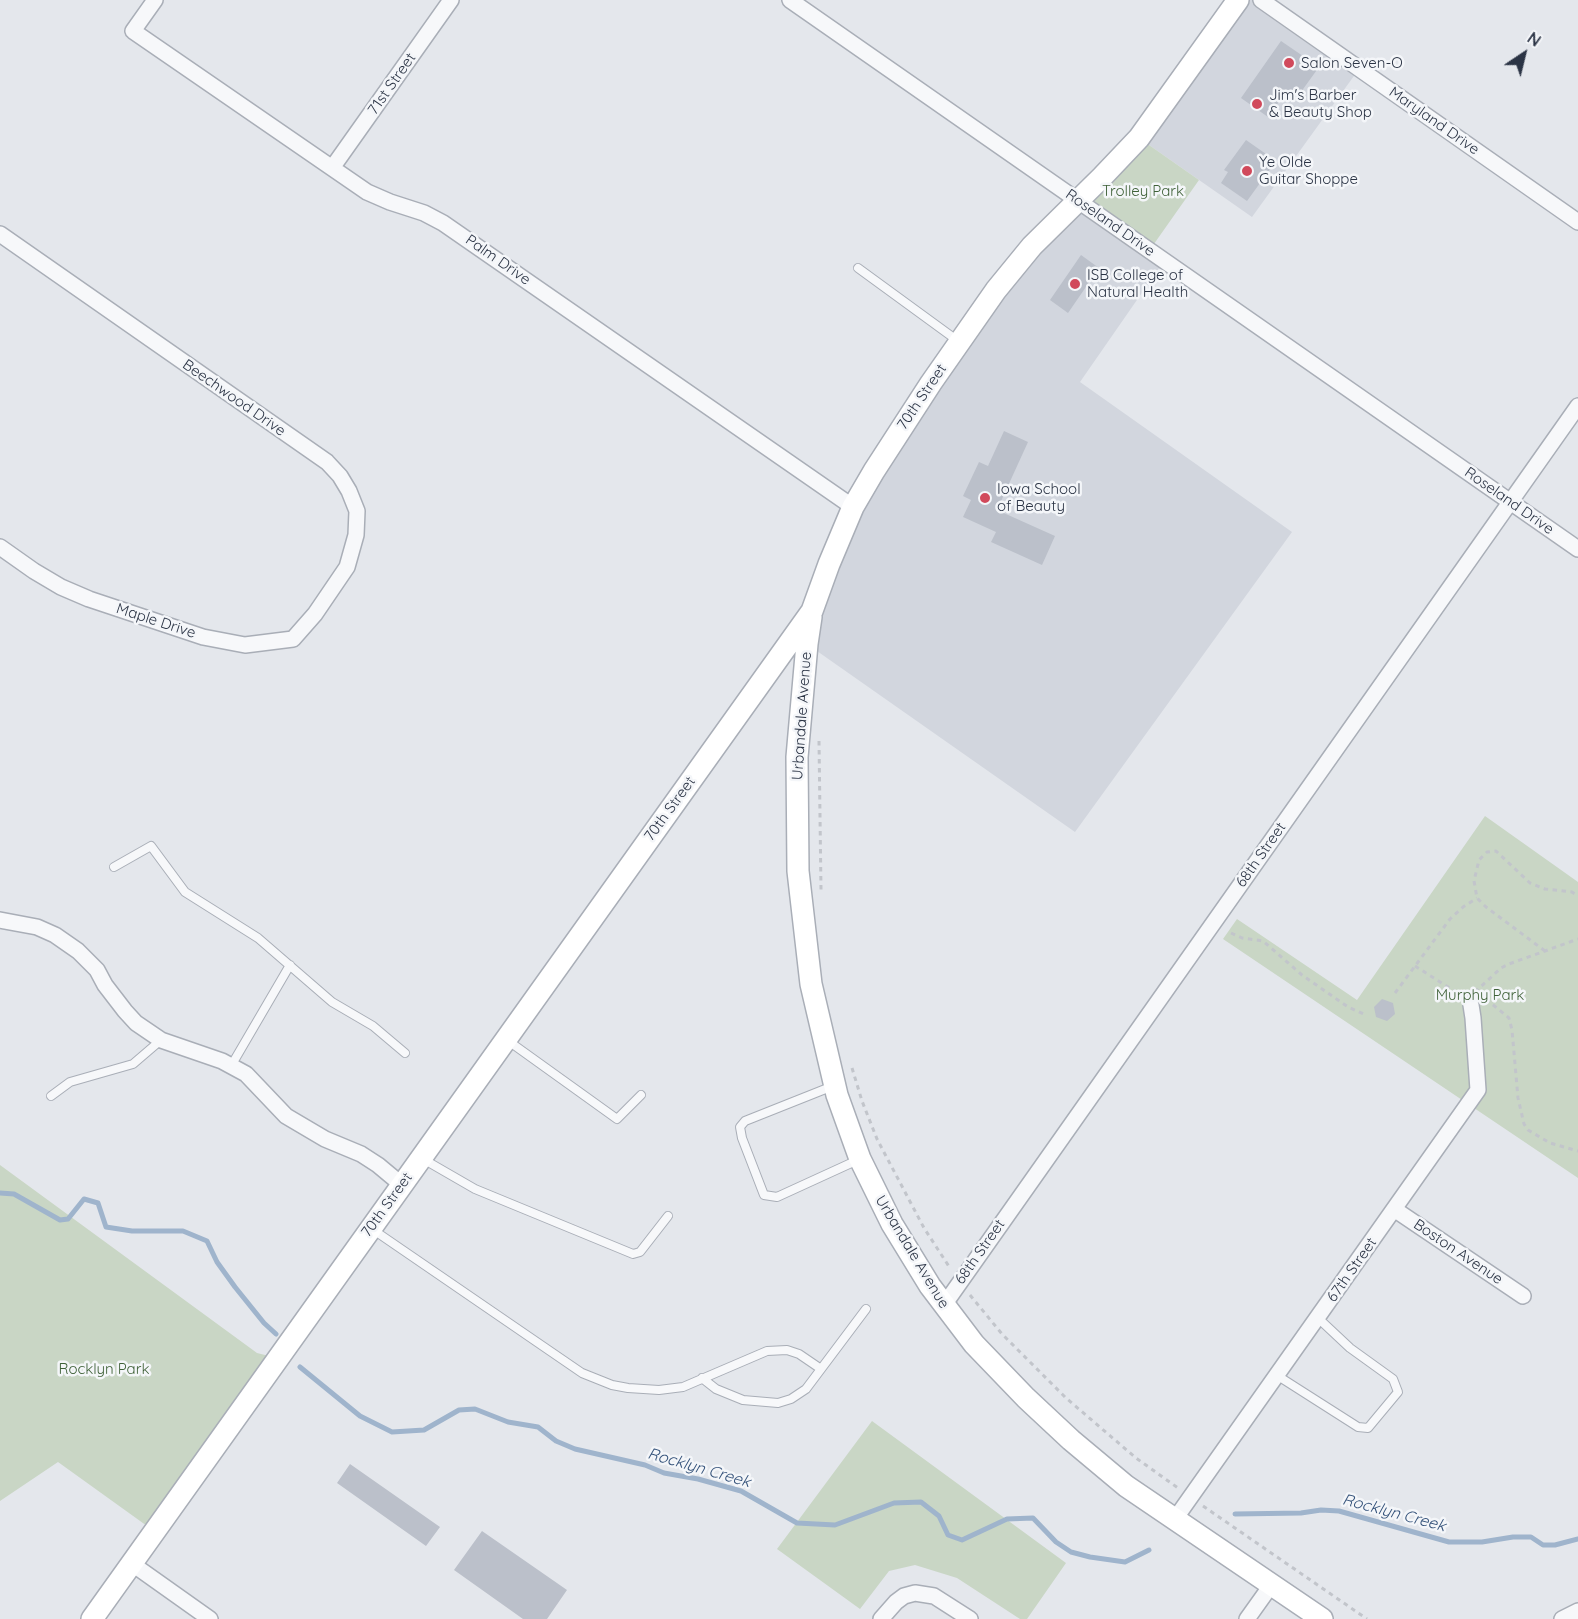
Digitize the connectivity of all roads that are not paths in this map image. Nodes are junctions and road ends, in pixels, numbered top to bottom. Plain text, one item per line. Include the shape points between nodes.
1 (156, 0) edge
2 (451, 0) edge
3 (790, 0) edge
4 (1237, 0) edge
5 (1261, 0) edge
6 (332, 168) junction
7 (1078, 201) junction
8 (1578, 222) edge
9 (0, 234) edge
10 (858, 268) dead end
11 (960, 342) junction
12 (1578, 406) edge
13 (1510, 502) junction
14 (853, 507) junction
15 (0, 547) edge
16 (1578, 549) edge
17 (812, 610) junction
18 (315, 614) joint
19 (114, 867) dead end
20 (0, 920) edge
21 (290, 964) junction
22 (1469, 997) road end
23 (506, 1039) junction
24 (161, 1041) junction
25 (405, 1053) dead end
26 (231, 1066) junction
27 (835, 1086) junction
28 (51, 1095) dead end
29 (641, 1095) dead end
30 (422, 1158) junction
31 (860, 1159) junction
32 (402, 1185) junction
33 (1394, 1209) junction
34 (668, 1216) dead end
35 (370, 1228) junction
36 (1522, 1296) dead end
37 (944, 1305) junction
38 (866, 1309) dead end
39 (1318, 1318) junction
40 (821, 1369) junction
41 (1278, 1376) junction
42 (702, 1378) junction
43 (1175, 1519) junction
44 (131, 1563) junction
45 (1272, 1584) junction
46 (1578, 1611) edge
47 (92, 1619) edge
48 (210, 1619) edge
49 (881, 1619) edge
50 (970, 1619) edge
51 (1247, 1619) edge
52 (1322, 1619) edge
53 (1563, 1619) edge

1 - 6 street, Palm Drive via 133,31
2 - 6 street, 71st Street
3 - 7 street, Roseland Drive
4 - 7 street, 70th Street via 1144,131
5 - 8 street, Maryland Drive
6 - 14 street, Palm Drive via 378,198 443,223
7 - 11 street, 70th Street via 1022,256
7 - 13 street, Roseland Drive
9 - 18 street, Beechwood Drive via 327,462 340,476 357,511 356,535 347,567
10 - 11 lane
11 - 14 street, 70th Street
12 - 13 street, 68th Street
13 - 16 street, Roseland Drive
13 - 37 street, 68th Street
14 - 17 street, 70th Street
15 - 18 street, Maple Drive via 34,571 89,600 203,637 244,645 294,639
17 - 23 street, 70th Street
17 - 27 street, Urbandale Avenue via 796,757 798,871 812,984
19 - 21 lane via 151,846 185,892 258,938
20 - 24 street via 37,927 78,951 136,1023
21 - 25 lane via 333,1002 373,1026
21 - 26 lane
22 - 33 street, 67th Street via 1478,1090
23 - 29 lane via 617,1119
23 - 30 street, 70th Street
24 - 26 street
24 - 28 lane via 133,1064 70,1082
26 - 32 street via 246,1074 286,1116 361,1154
27 - 31 street, Urbandale Avenue
27 - 31 lane via 745,1121 740,1126 742,1138 764,1195 777,1197
30 - 32 street, 70th Street
30 - 34 lane via 475,1189 633,1254 640,1252
31 - 37 street, Urbandale Avenue via 892,1224
32 - 35 street, 70th Street
33 - 36 street, Boston Avenue
33 - 39 street, 67th Street
35 - 42 lane via 582,1373 612,1385 659,1390 683,1387
35 - 44 street, 70th Street
37 - 43 street, Urbandale Avenue via 974,1344 1064,1433 1105,1470
38 - 40 lane
39 - 41 street, 67th Street
39 - 41 lane via 1350,1348 1393,1379 1398,1392 1368,1428 1358,1427
40 - 42 lane via 787,1350 767,1352
40 - 42 lane via 806,1389 791,1400 778,1403 743,1400
41 - 43 street, 67th Street
43 - 45 street, Urbandale Avenue
44 - 47 street, 70th Street
44 - 48 street
45 - 51 street
45 - 52 street, Urbandale Avenue
46 - 53 street
49 - 50 street via 896,1602 915,1593 934,1596

